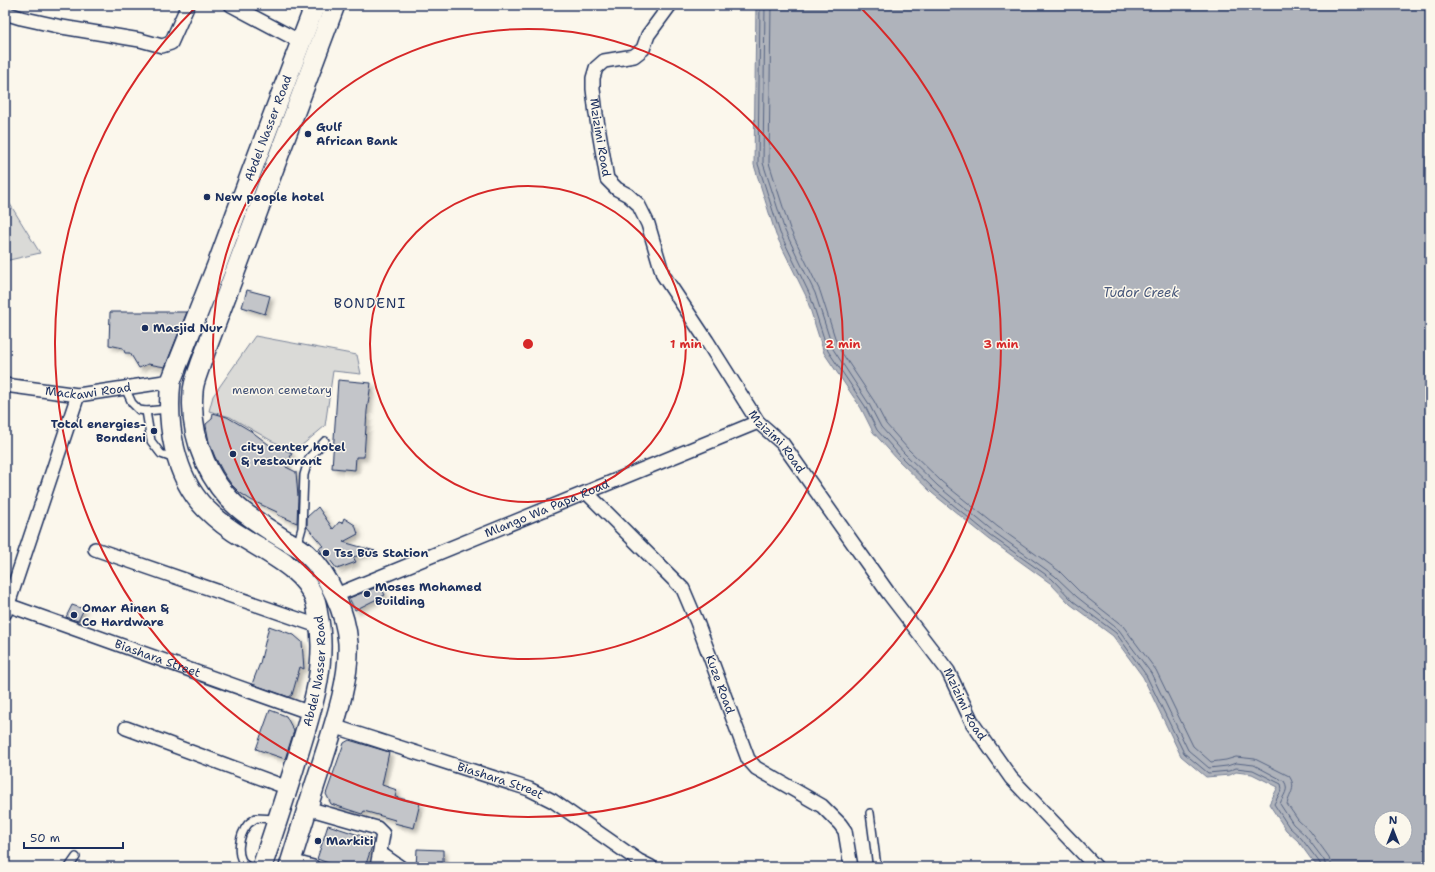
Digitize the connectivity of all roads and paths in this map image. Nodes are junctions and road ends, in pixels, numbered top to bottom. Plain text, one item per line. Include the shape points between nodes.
1 (188, 5) edge
2 (231, 5) edge
3 (335, 5) edge
4 (670, 5) edge
5 (312, 7) edge
6 (5, 13) edge
7 (301, 42) junction
8 (280, 98) junction
9 (298, 105) junction
10 (171, 381) junction
11 (5, 385) edge
12 (125, 388) junction
13 (78, 395) junction
14 (169, 409) junction
15 (146, 411) junction
16 (758, 422) junction
17 (325, 441) dead end
18 (178, 461) junction
19 (587, 493) junction
20 (296, 546) junction
21 (95, 549) dead end
22 (336, 595) junction
23 (6, 607) edge
24 (321, 627) junction
25 (311, 713) junction
26 (333, 726) junction
27 (126, 728) dead end
28 (288, 788) junction
29 (308, 808) junction
30 (870, 813) dead end
31 (278, 819) junction
32 (380, 853) junction
33 (76, 857) dead end
34 (290, 864) edge
35 (69, 867) edge
36 (248, 867) edge
37 (262, 867) edge
38 (313, 867) edge
39 (377, 867) edge
40 (400, 867) edge
41 (650, 867) edge
42 (851, 867) edge
43 (877, 867) edge
44 (1096, 867) edge

1 - 6 street via 171,43 162,46
2 - 7 street
3 - 9 main road, Abdel Nasser Road
4 - 16 street, Mzizimi Road via 648,35 643,49 634,56 604,60 596,68 593,89 607,179 638,204 648,224 663,275
5 - 7 main road, Abdel Nasser Road
7 - 8 main road, Abdel Nasser Road
8 - 9 main road
8 - 10 main road, Abdel Nasser Road
9 - 20 main road, Abdel Nasser Road via 201,363 193,391 192,411 198,444 223,492 248,515
10 - 12 street, Mackawi Road
10 - 14 main road, Abdel Nasser Road
11 - 13 street, Mackawi Road
12 - 13 street, Mackawi Road
12 - 15 lane via 132,403 139,410
13 - 23 street
14 - 15 lane
14 - 18 main road, Abdel Nasser Road via 169,421
15 - 18 lane via 151,441 161,454
16 - 19 street, Mlango Wa Papa Road
16 - 44 street, Mzizimi Road via 782,443 889,594 948,671 973,724 1011,778
17 - 20 lane via 309,458 304,474 302,528
18 - 24 main road, Abdel Nasser Road via 190,487 205,508 244,538 291,568 306,584 315,600
19 - 22 street, Mlango Wa Papa Road
19 - 42 street, Kuze Road via 682,589 697,622 748,759 756,768 822,806 840,824 845,831
20 - 22 main road, Abdel Nasser Road via 308,554 317,565
21 - 24 street
22 - 26 main road, Abdel Nasser Road via 348,642 347,665
23 - 25 street, Biashara Street
24 - 25 main road, Abdel Nasser Road via 321,666
25 - 28 main road, Abdel Nasser Road
26 - 29 main road, Abdel Nasser Road
26 - 41 street, Biashara Street via 529,789 552,801
27 - 28 street
28 - 31 main road, Abdel Nasser Road
29 - 32 street via 377,828 383,834
29 - 34 main road, Abdel Nasser Road
30 - 43 lane
31 - 36 lane via 256,818 248,824 240,838 239,854 243,864
31 - 37 main road, Abdel Nasser Road
32 - 39 street
32 - 40 street
33 - 35 lane
34 - 38 street

